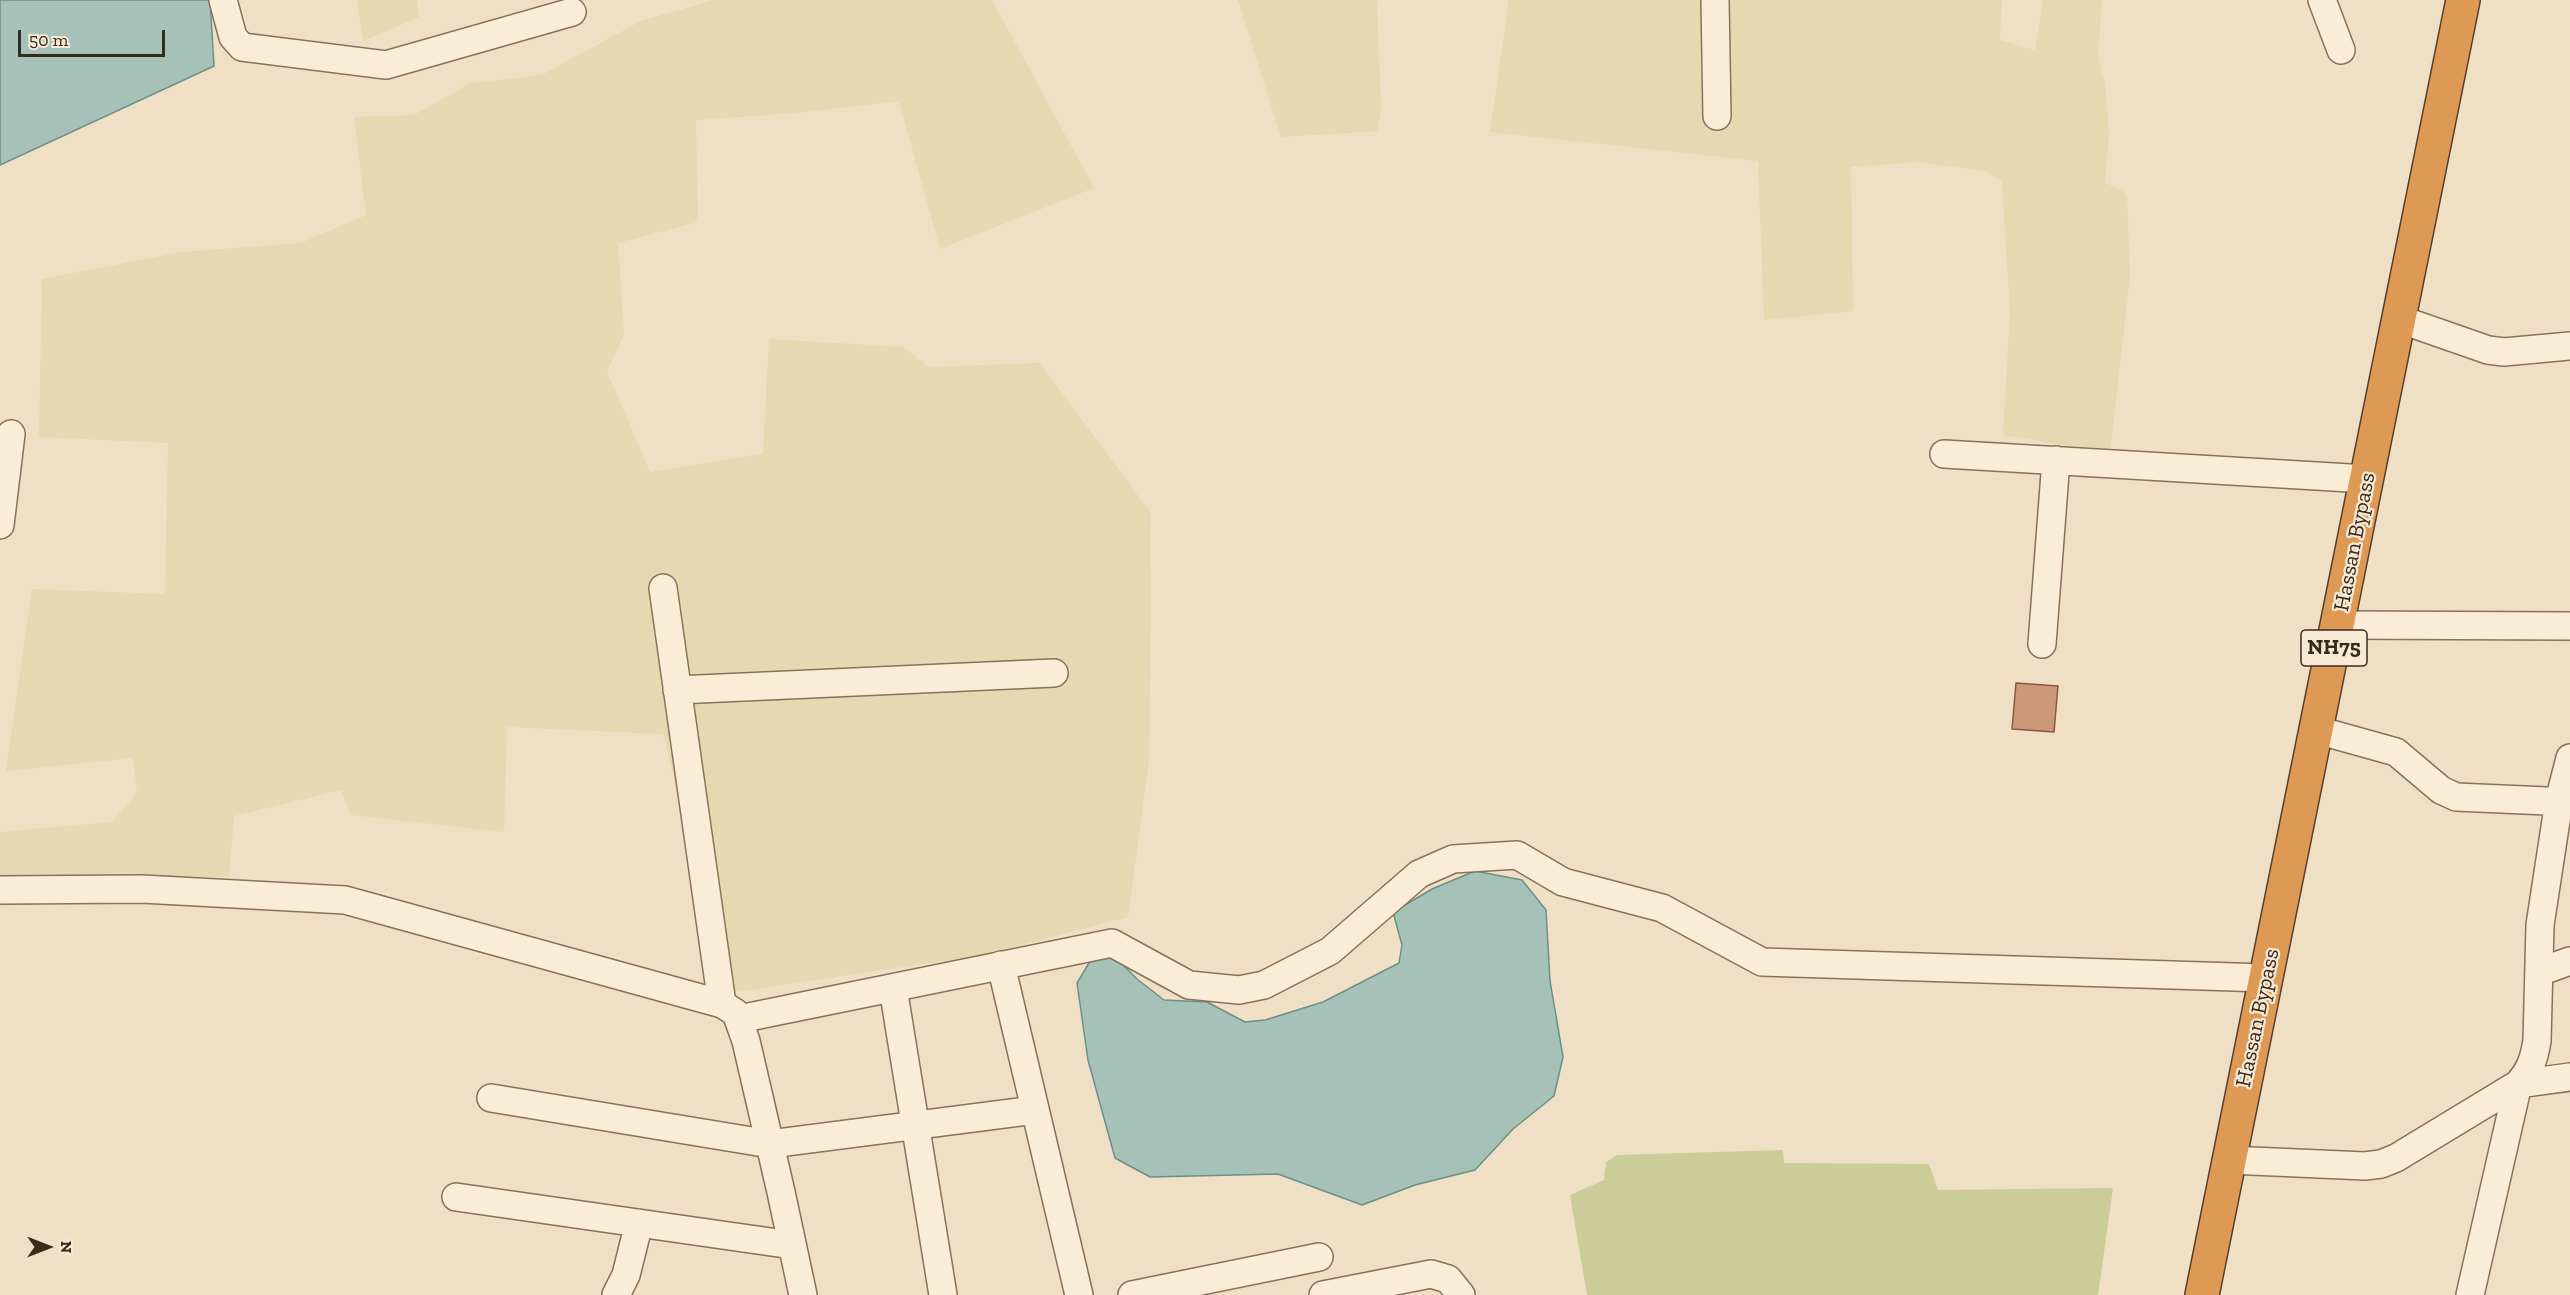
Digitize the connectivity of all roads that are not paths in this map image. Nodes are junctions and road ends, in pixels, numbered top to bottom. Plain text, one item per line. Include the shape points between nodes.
1 (223, 0) edge
2 (1715, 0) edge
3 (2322, 0) edge
4 (2463, 0) edge
5 (572, 12) dead end
6 (2341, 50) dead end
7 (1717, 116) dead end
8 (2399, 319) junction
9 (2570, 346) edge
10 (11, 434) dead end
11 (1944, 454) dead end
12 (2056, 460) junction
13 (2367, 479) junction
14 (0, 525) edge
15 (663, 588) dead end
16 (2338, 625) junction
17 (2570, 626) edge
18 (2042, 645) dead end
19 (1054, 673) dead end
20 (677, 690) junction
21 (2317, 730) junction
22 (2570, 758) edge
23 (2564, 802) edge
24 (0, 890) edge
25 (2570, 961) edge
26 (1001, 965) junction
27 (2539, 972) junction
28 (2266, 978) junction
29 (893, 988) junction
30 (730, 1012) junction
31 (2570, 1077) edge
32 (2518, 1084) junction
33 (491, 1098) dead end
34 (1035, 1110) junction
35 (916, 1125) junction
36 (770, 1144) junction
37 (2229, 1160) junction
38 (456, 1197) dead end
39 (639, 1223) junction
40 (792, 1245) junction
41 (1319, 1257) dead end
42 (616, 1295) edge
43 (803, 1295) edge
44 (943, 1295) edge
45 (1078, 1295) edge
46 (1132, 1295) edge
47 (1323, 1295) edge
48 (1461, 1295) edge
49 (2202, 1295) edge
50 (2470, 1295) edge

1 - 5 street via 233,37 242,47 386,65
2 - 7 street
3 - 6 street
4 - 8 highway, Hassan Bypass / NH75
8 - 9 street via 2488,350
8 - 13 highway, Hassan Bypass / NH75
10 - 14 street
11 - 12 street
12 - 13 street
12 - 18 street
13 - 16 highway, Hassan Bypass / NH75
15 - 20 street
16 - 17 street
16 - 21 highway, Hassan Bypass / NH75
19 - 20 street
20 - 30 street
21 - 23 street via 2396,752 2441,790 2456,797
21 - 28 highway, Hassan Bypass / NH75
22 - 23 street
23 - 27 street via 2540,925
24 - 30 street via 142,890 345,900
25 - 27 street
26 - 28 street via 1112,943 1190,985 1239,990 1264,985 1330,951 1419,874 1453,859 1517,855 1563,882 1662,908 1762,962
26 - 29 street
26 - 34 street
27 - 32 street via 2534,1059
28 - 37 highway, Hassan Bypass / NH75
29 - 30 street
29 - 35 street
30 - 36 street
31 - 32 street
32 - 37 street via 2381,1164
32 - 50 street
33 - 36 street
34 - 35 street
34 - 45 street
35 - 36 street
35 - 44 street
36 - 40 street
37 - 49 highway, Hassan Bypass / NH75
38 - 39 street
39 - 40 street
39 - 42 street via 626,1275
40 - 43 street
41 - 46 street
47 - 48 street via 1431,1274 1448,1279

